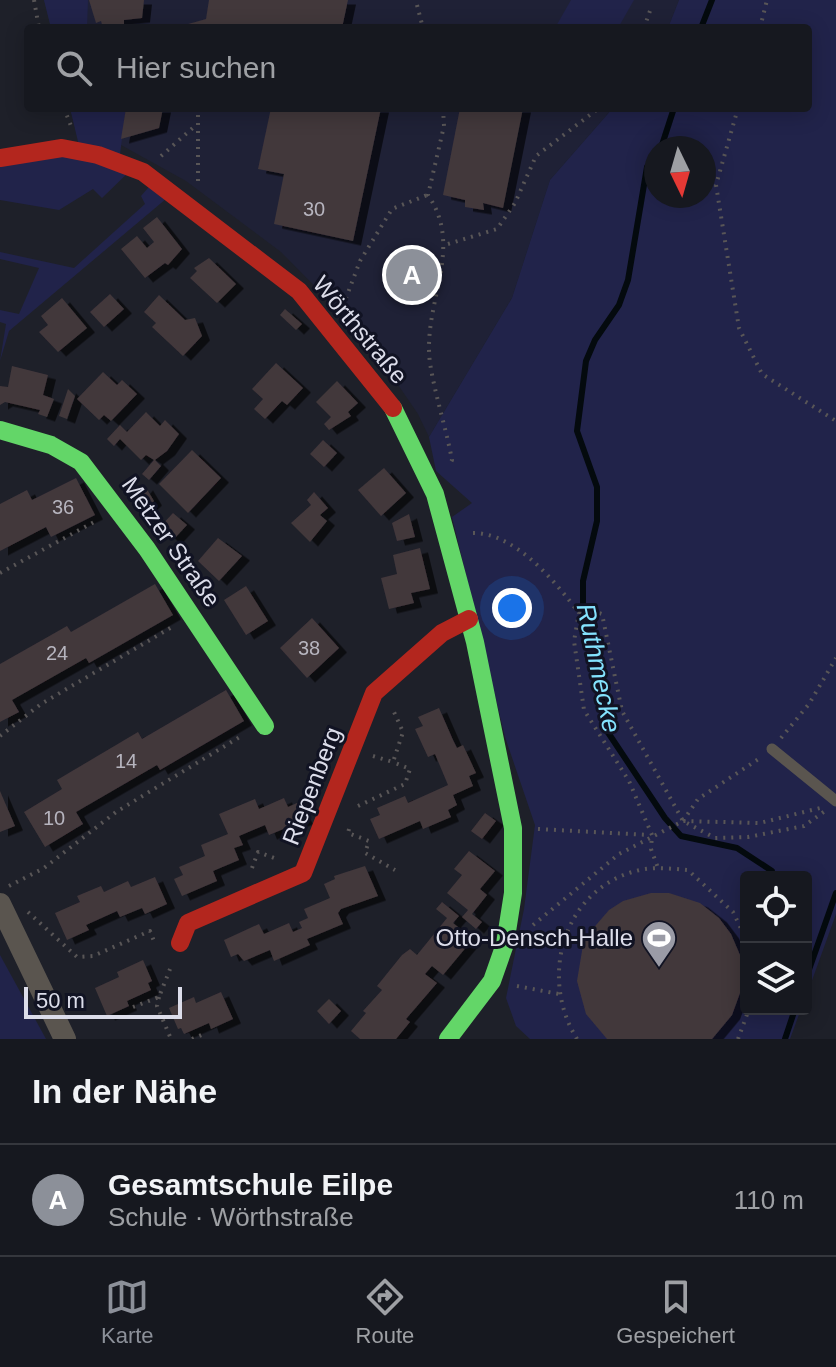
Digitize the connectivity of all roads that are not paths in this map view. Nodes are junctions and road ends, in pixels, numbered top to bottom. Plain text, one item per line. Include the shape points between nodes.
1 (0, 158) edge
2 (0, 430) edge
3 (469, 619) junction
4 (264, 724) road end
5 (772, 749) road end
6 (836, 802) edge
7 (1, 902) edge
8 (180, 943) road end
9 (65, 1039) edge
10 (448, 1039) edge

1 - 3 street, Wörthstraße via 62,148 143,172 299,291 389,400 435,494
2 - 4 street, Metzer Straße via 51,445 81,462
3 - 8 street, Riepenberg via 442,633 374,693 303,873 188,923
3 - 10 street, Wörthstraße via 513,828 510,920 492,981
5 - 6 lane
7 - 9 street

